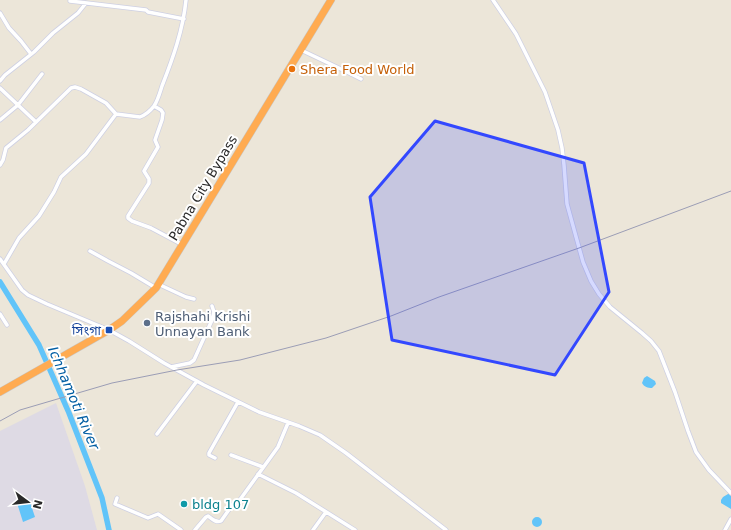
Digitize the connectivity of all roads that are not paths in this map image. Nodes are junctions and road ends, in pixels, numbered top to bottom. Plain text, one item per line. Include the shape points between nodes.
1 (186, 0) edge
2 (331, 0) edge
3 (493, 0) edge
4 (70, 1) dead end
5 (86, 3) junction
6 (0, 13) edge
7 (184, 19) junction
8 (301, 50) junction
9 (31, 54) junction
10 (42, 74) dead end
11 (361, 79) dead end
12 (0, 81) edge
13 (0, 88) edge
14 (18, 105) junction
15 (154, 106) junction
16 (116, 114) junction
17 (0, 120) edge
18 (36, 122) junction
19 (0, 166) edge
20 (183, 244) junction
21 (90, 251) dead end
22 (0, 259) edge
23 (4, 264) junction
24 (157, 286) junction
25 (194, 299) dead end
26 (212, 306) dead end
27 (0, 314) edge
28 (7, 325) dead end
29 (109, 330) junction
30 (171, 367) junction
31 (197, 381) junction
32 (0, 392) edge
33 (238, 402) junction
34 (288, 422) junction
35 (157, 434) dead end
36 (231, 455) dead end
37 (215, 458) dead end
38 (263, 467) junction
39 (258, 474) junction
40 (731, 493) edge
41 (117, 498) dead end
42 (326, 512) junction
43 (731, 519) edge
44 (181, 530) edge
45 (195, 530) edge
46 (313, 530) edge
47 (355, 530) edge
48 (446, 530) edge
49 (725, 530) edge

1 - 7 street
2 - 8 highway, Pabna City Bypass
3 - 40 street via 516,34 545,92 558,130 567,204 591,281 610,307 651,341 659,351 696,452
4 - 5 street
5 - 7 street via 146,10
5 - 9 street
6 - 9 street
7 - 15 street
8 - 11 street
8 - 20 highway, Pabna City Bypass
9 - 12 street
10 - 14 street
13 - 14 street
14 - 17 street
14 - 18 street
15 - 16 street via 140,117
15 - 20 street via 163,111 155,141 158,147 144,171 149,183 128,214 128,218
16 - 18 street via 106,103 73,87
16 - 23 street via 86,154 61,177 39,216 19,238
18 - 19 street via 6,148
20 - 24 highway, Pabna City Bypass
21 - 24 street
22 - 23 street
23 - 29 street via 28,295
24 - 25 street
24 - 29 highway, Pabna City Bypass via 122,321
26 - 30 street via 212,320 194,360
27 - 28 street
29 - 30 street
29 - 32 highway, Pabna City Bypass
30 - 31 street
31 - 33 street
31 - 35 street
33 - 34 street
33 - 37 street via 209,453
34 - 38 street via 278,447
34 - 48 street via 320,435
36 - 38 street
38 - 39 street
39 - 42 street
39 - 45 street via 221,521 208,516
41 - 44 street via 115,504 148,518 158,514
42 - 46 street
42 - 47 street
43 - 49 street

